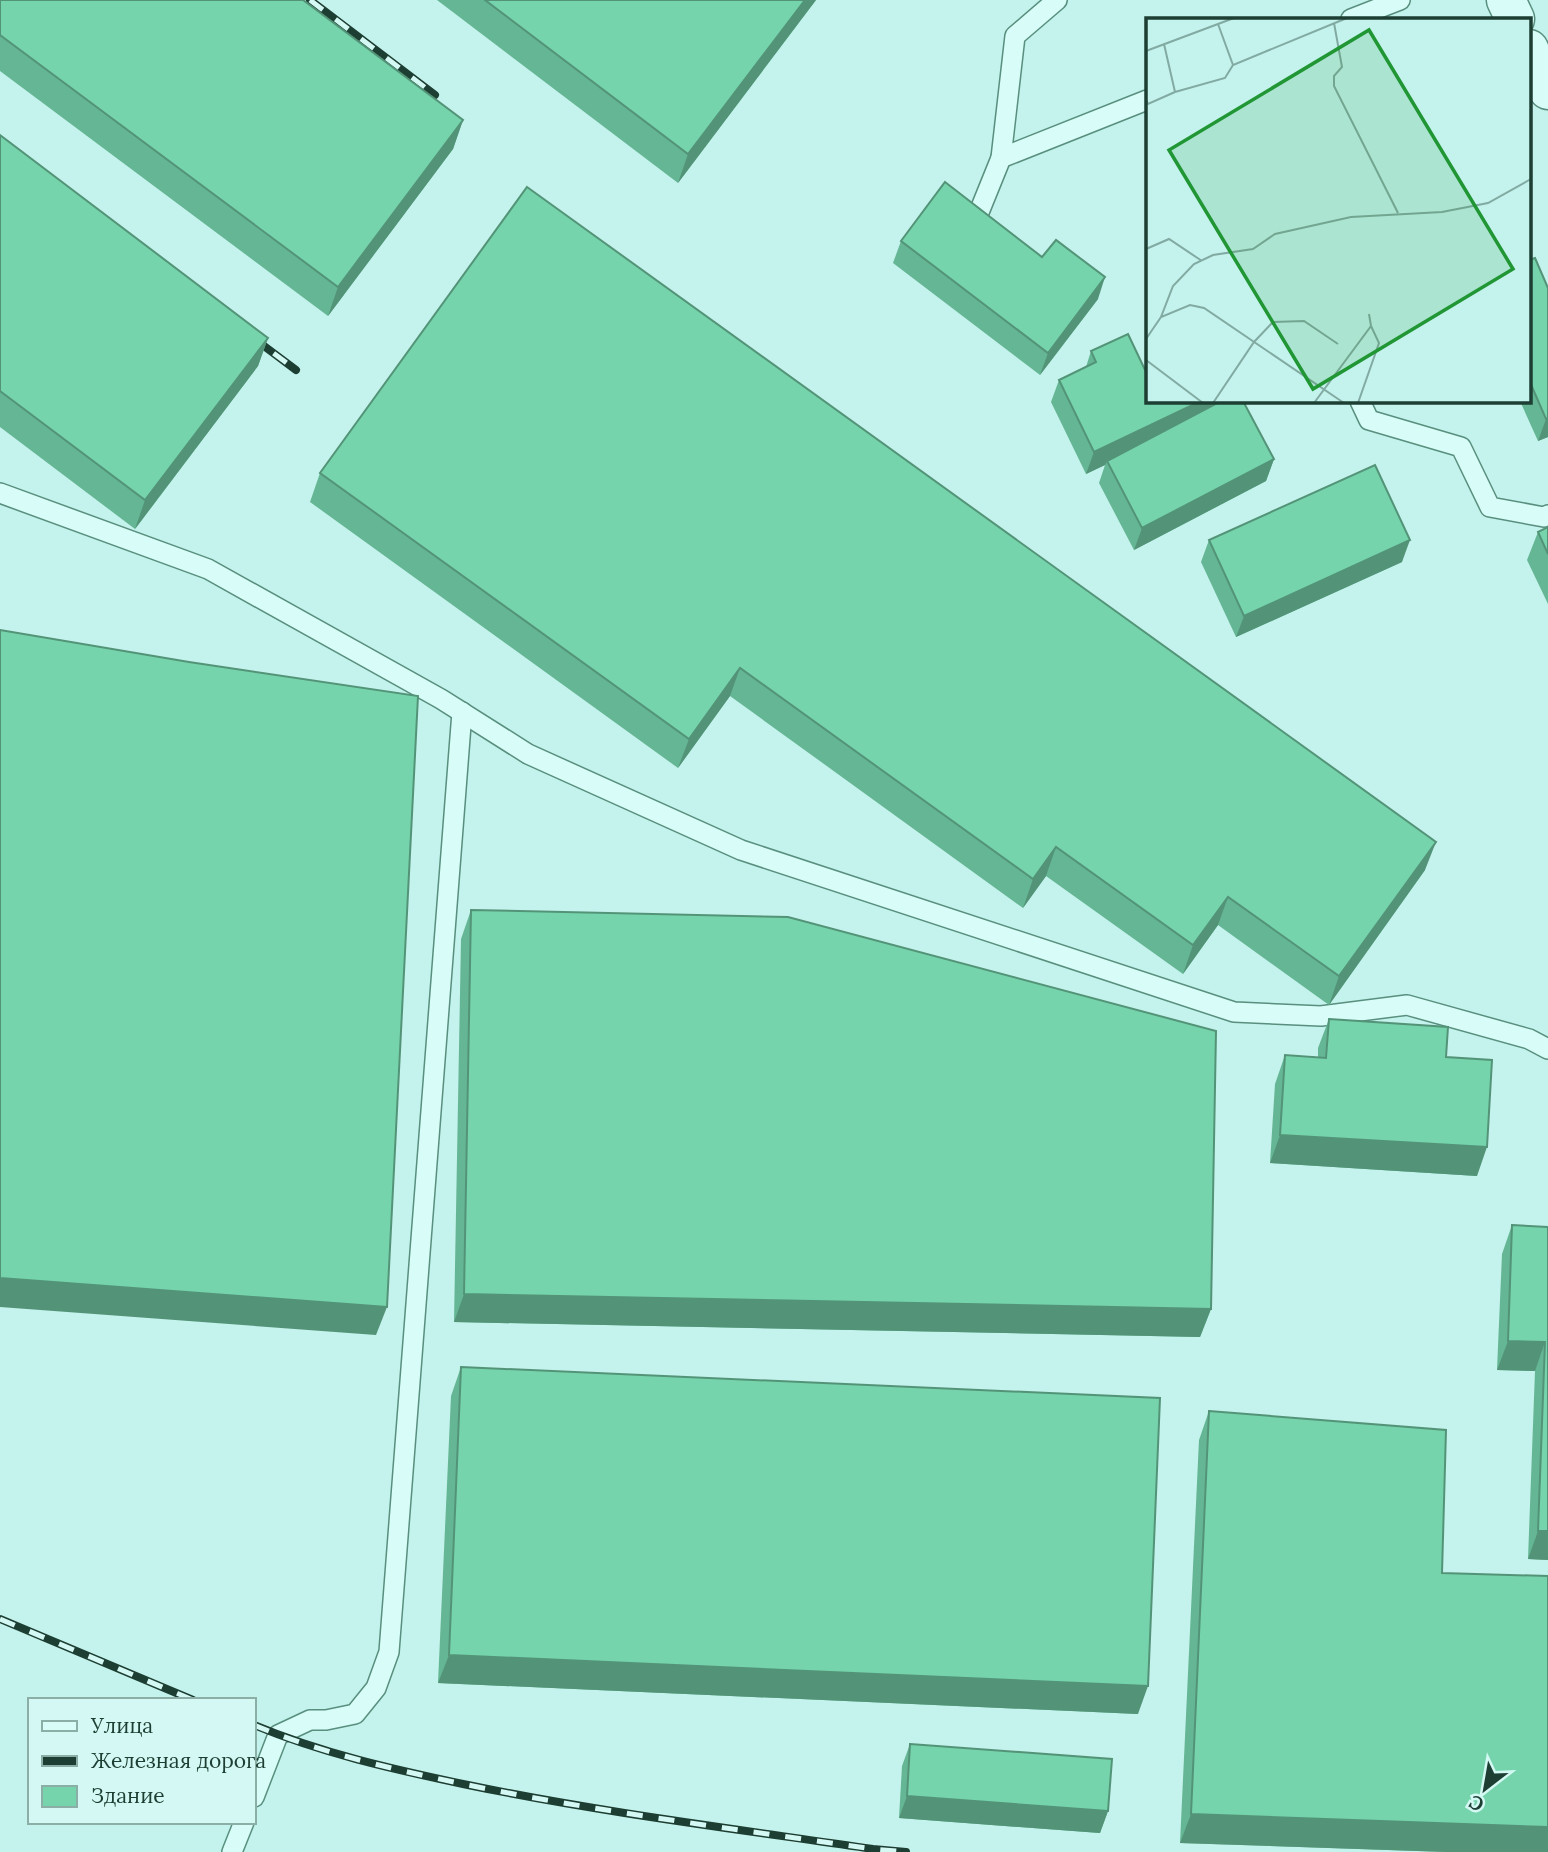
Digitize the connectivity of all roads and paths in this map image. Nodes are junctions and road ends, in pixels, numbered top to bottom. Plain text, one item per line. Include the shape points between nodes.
1 (1057, 0) edge
2 (1400, 0) edge
3 (1506, 0) edge
4 (1354, 18) edge
5 (1515, 18) edge
6 (1530, 51) edge
7 (1548, 90) edge
8 (1146, 100) edge
9 (1002, 158) junction
10 (970, 235) edge
11 (1360, 402) edge
12 (0, 494) edge
13 (1548, 515) edge
14 (462, 712) junction
15 (1548, 1049) edge
16 (256, 1792) edge
17 (243, 1824) edge
18 (232, 1852) edge

1 - 9 lane via 1015,36
2 - 4 lane
3 - 5 street
6 - 7 street
8 - 9 lane
9 - 10 lane
11 - 13 lane via 1369,420 1461,447 1490,507
12 - 14 lane via 208,569
14 - 15 lane via 528,754 741,849 1234,1012 1321,1016 1407,1005 1529,1039
14 - 16 lane via 389,1652 376,1688 355,1714 310,1720 278,1735
17 - 18 lane

